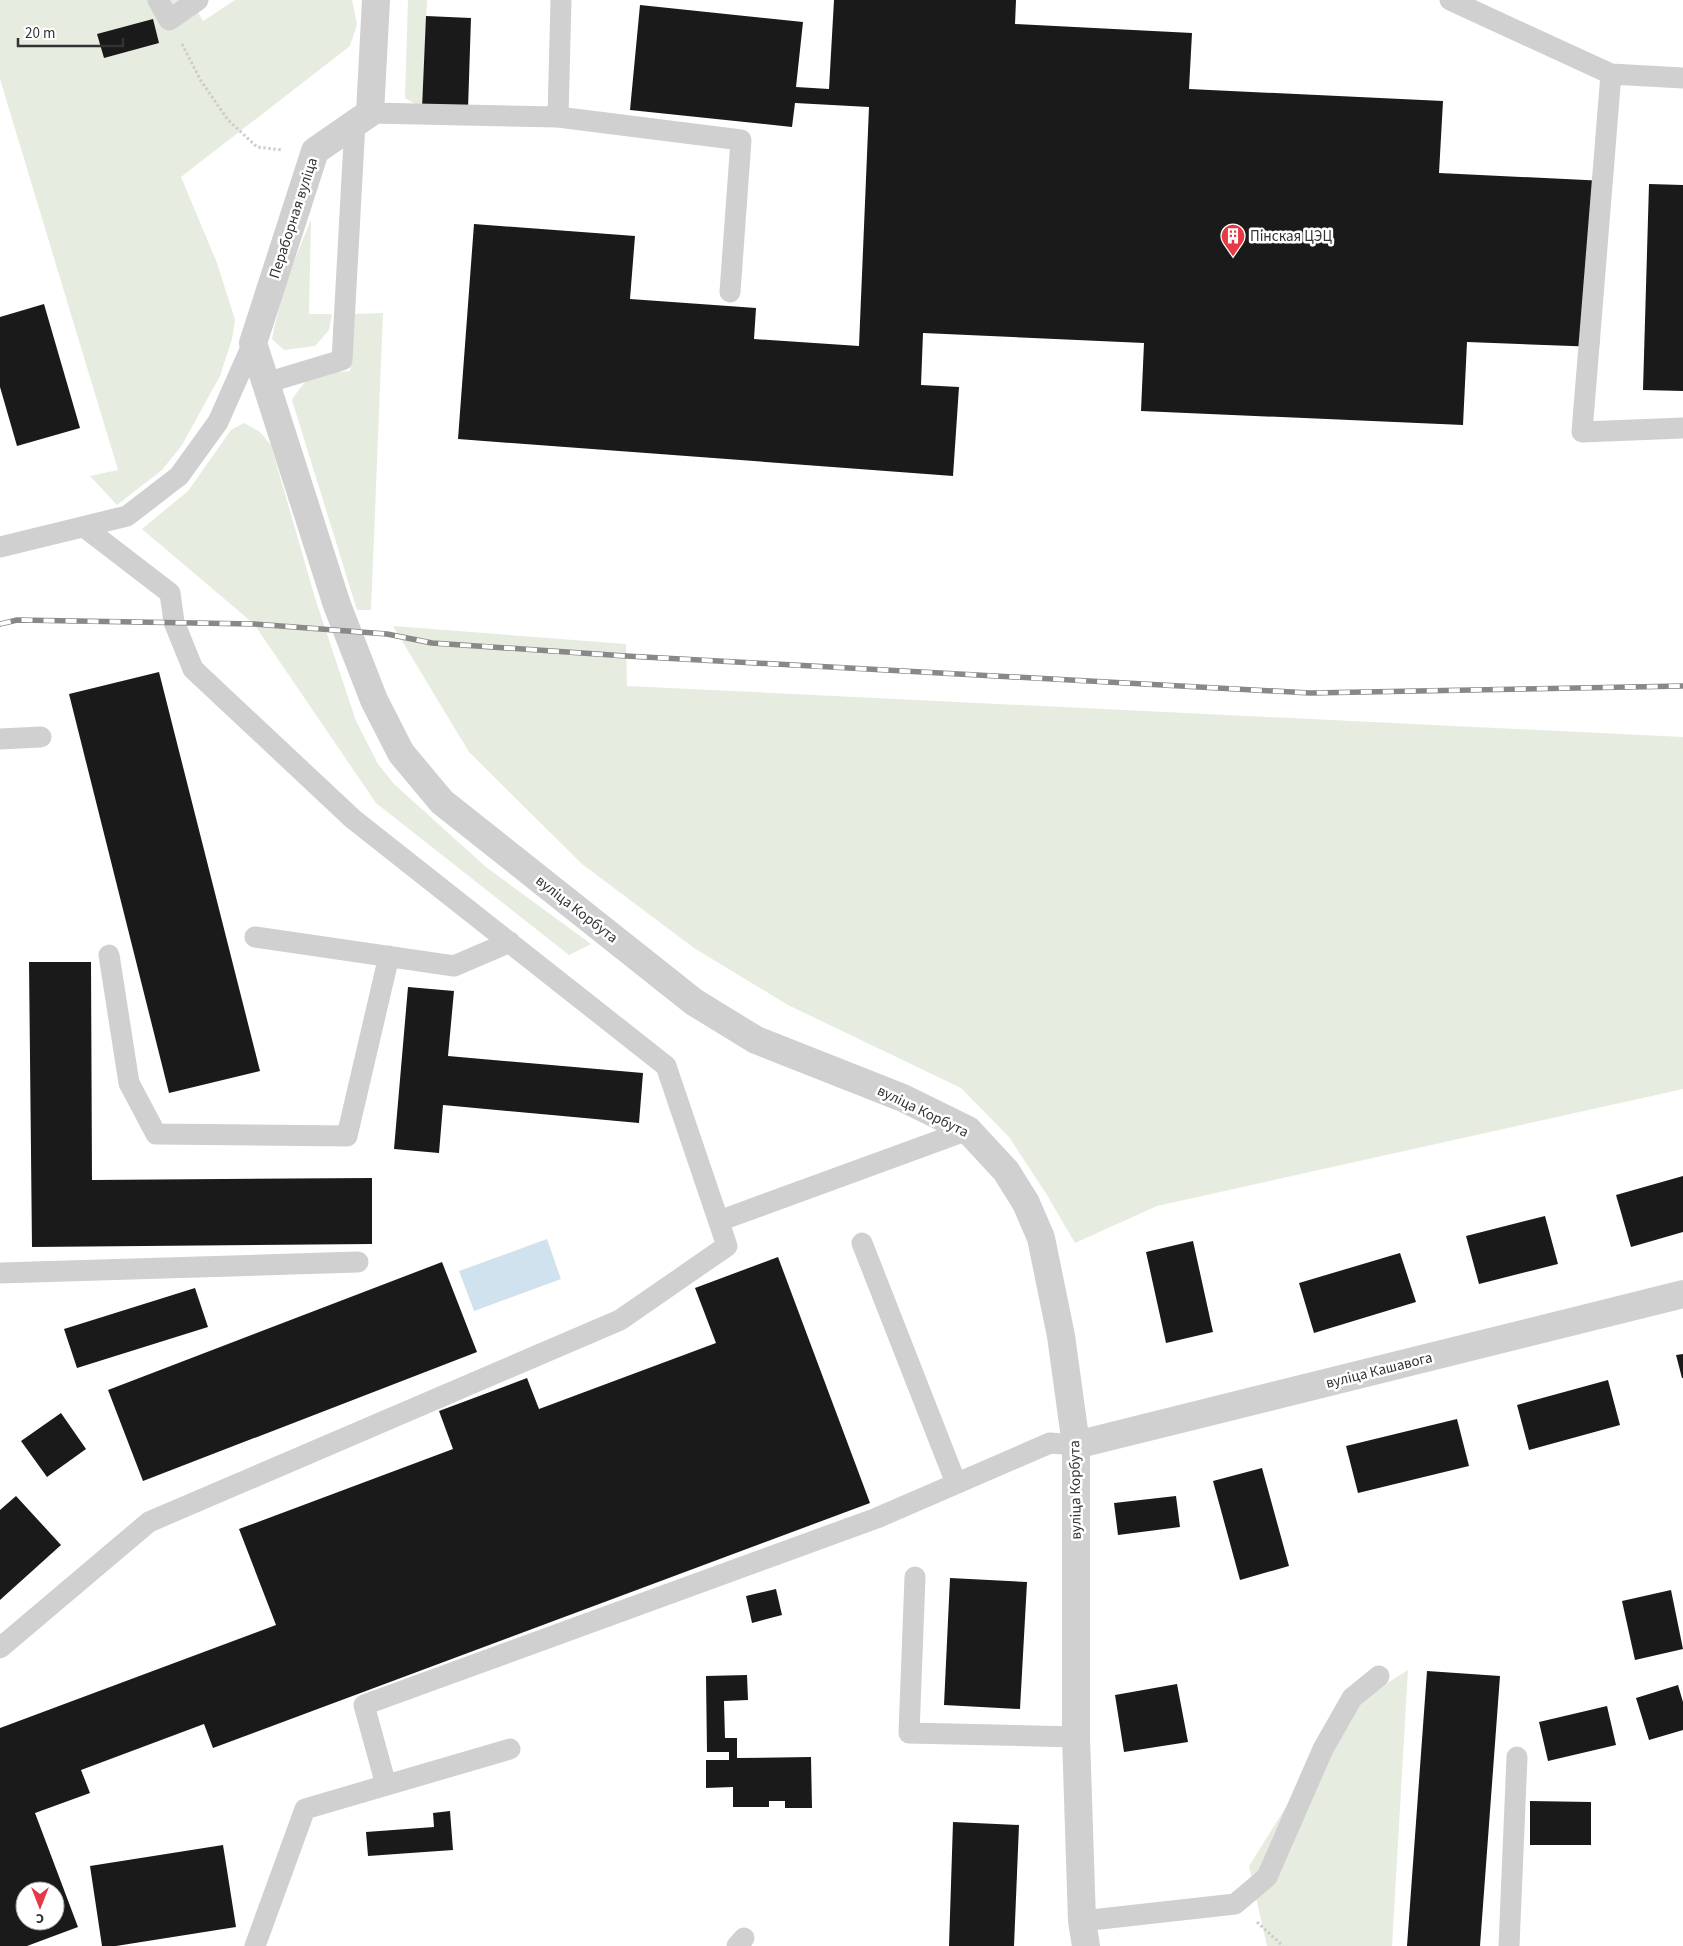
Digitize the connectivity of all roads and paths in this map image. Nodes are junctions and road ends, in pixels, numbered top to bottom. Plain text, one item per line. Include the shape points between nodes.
1 (158, 0) edge
2 (198, 0) edge
3 (376, 0) edge
4 (561, 0) edge
5 (1450, 0) edge
6 (169, 20) junction
7 (1611, 74) junction
8 (1683, 78) edge
9 (363, 118) junction
10 (558, 118) junction
11 (315, 151) junction
12 (730, 292) dead end
13 (253, 343) junction
14 (266, 383) junction
15 (1683, 428) edge
16 (84, 527) junction
17 (0, 547) edge
18 (41, 737) dead end
19 (0, 739) edge
20 (255, 937) dead end
21 (510, 942) junction
22 (109, 955) dead end
23 (389, 956) junction
24 (968, 1130) junction
25 (718, 1221) junction
26 (862, 1243) dead end
27 (358, 1262) dead end
28 (0, 1273) edge
29 (1683, 1294) edge
30 (1076, 1445) junction
31 (956, 1483) junction
32 (915, 1577) dead end
33 (0, 1648) edge
34 (1379, 1676) dead end
35 (1076, 1737) junction
36 (510, 1749) dead end
37 (1517, 1757) dead end
38 (386, 1785) junction
39 (1084, 1933) edge
40 (255, 1946) edge
41 (1509, 1946) edge

1 - 6 lane
2 - 6 lane
3 - 9 street
4 - 10 lane
5 - 7 lane
6 - 11 path via 201,81 223,112 257,147
7 - 8 lane
7 - 15 lane via 1582,432
9 - 10 lane
9 - 11 street, Пераборная вуліца
9 - 14 lane via 342,360
10 - 12 lane via 741,140
11 - 13 street, Пераборная вуліца
13 - 14 street
13 - 16 lane, Пераборная вуліца via 218,422 179,476 127,516
14 - 24 street, вуліца Корбута via 337,605 374,700 402,754 442,802 694,1002 756,1040 903,1098
16 - 17 lane, Пераборная вуліца
16 - 21 lane via 170,593 174,622 192,669 353,819
18 - 19 lane
20 - 23 lane
21 - 23 lane via 454,966
21 - 25 lane via 666,1066
22 - 23 lane via 129,1083 156,1134 347,1136
24 - 25 lane
24 - 30 street, вуліца Корбута via 1006,1171 1026,1203 1041,1238 1061,1336
25 - 33 lane via 727,1246 620,1320 149,1522
26 - 31 lane
27 - 28 lane
29 - 30 street, вуліца Кашавога
30 - 31 lane via 1050,1443
30 - 35 street, вуліца Корбута
31 - 38 lane via 877,1518 364,1705
32 - 35 lane via 909,1733
34 - 39 lane via 1352,1698 1328,1741 1267,1877 1236,1904
35 - 39 street, вуліца Корбута
36 - 38 lane
37 - 41 lane
38 - 40 lane via 305,1810

